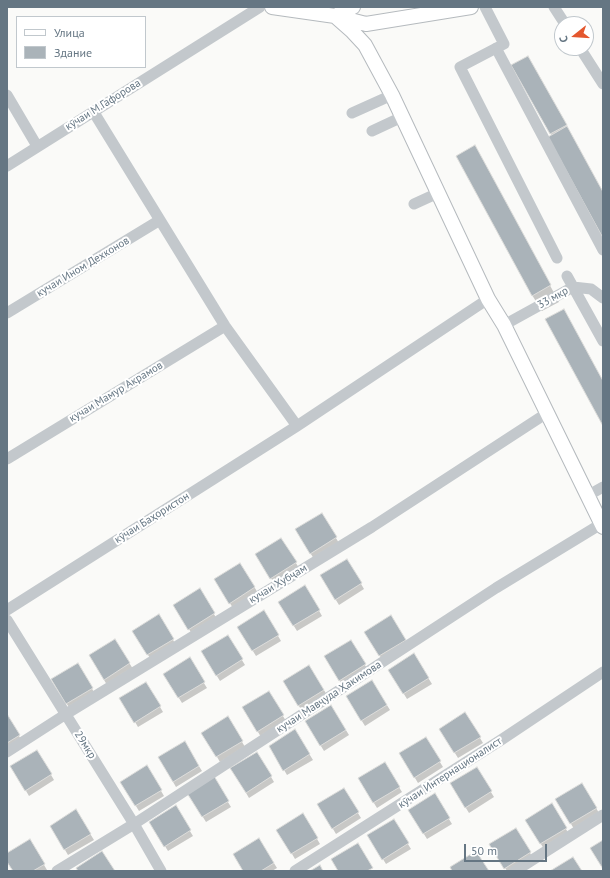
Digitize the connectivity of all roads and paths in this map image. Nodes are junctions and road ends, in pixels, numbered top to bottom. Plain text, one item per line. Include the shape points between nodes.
1 (260, 7) edge
2 (272, 7) edge
3 (353, 7) edge
4 (471, 7) edge
5 (485, 7) edge
6 (554, 7) edge
7 (429, 10) edge
8 (335, 16) junction
9 (560, 16) edge
10 (383, 21) junction
11 (365, 45) junction
12 (496, 48) junction
13 (585, 56) edge
14 (603, 84) edge
15 (392, 95) junction
16 (7, 96) edge
17 (93, 111) junction
18 (352, 113) dead end
19 (402, 116) junction
20 (372, 131) dead end
21 (37, 146) junction
22 (7, 166) edge
23 (438, 193) junction
24 (414, 204) dead end
25 (160, 220) junction
26 (603, 250) edge
27 (557, 258) dead end
28 (567, 276) dead end
29 (573, 287) junction
30 (603, 298) edge
31 (488, 299) junction
32 (7, 313) edge
33 (504, 325) junction
34 (225, 326) junction
35 (603, 341) edge
36 (547, 413) junction
37 (297, 426) junction
38 (7, 459) edge
39 (603, 486) edge
40 (588, 496) junction
41 (602, 525) edge
42 (7, 610) edge
43 (7, 620) edge
44 (603, 672) edge
45 (66, 714) junction
46 (7, 752) edge
47 (603, 815) edge
48 (134, 824) junction
49 (56, 871) edge
50 (161, 871) edge
51 (295, 871) edge
52 (515, 871) edge

1 - 17 street, кӯчаи М.Гафорова
2 - 8 main road
3 - 8 main road
4 - 7 main road
5 - 12 street via 504,44
6 - 9 street
7 - 10 main road
8 - 10 main road via 366,24
8 - 11 main road
10 - 11 main road via 374,26
11 - 15 main road
12 - 26 street
12 - 27 street via 460,67
13 - 14 street
15 - 18 street
15 - 19 main road
16 - 21 street
17 - 21 street, кӯчаи М.Гафорова
17 - 25 street
19 - 20 street
19 - 23 main road
21 - 22 street, кӯчаи М.Гафорова
23 - 24 street
23 - 31 main road
25 - 32 street, кучаи Ином Дехконов
25 - 34 street
28 - 29 street
29 - 30 street, 33 мкр via 591,289
29 - 33 street, 33 мкр
29 - 35 street
31 - 33 main road
31 - 37 street, кӯчаи Баҳористон
33 - 36 main road
34 - 37 street
34 - 38 street, кучаи Мамур Акрамов
36 - 40 main road
36 - 45 street, кучаи Хубҷам via 372,527
37 - 42 street, кӯчаи Баҳористон
39 - 40 street
40 - 41 main road
41 - 48 street, кучаи Мавҷуда Ҳакимова via 496,588
43 - 45 street, 29мкр
44 - 51 street, кӯчаи Интернационалист via 494,745
45 - 46 street, кучаи Хубҷам
45 - 48 street, 29мкр
47 - 52 street
48 - 49 street, кучаи Мавҷуда Ҳакимова
48 - 50 street, 29мкр

